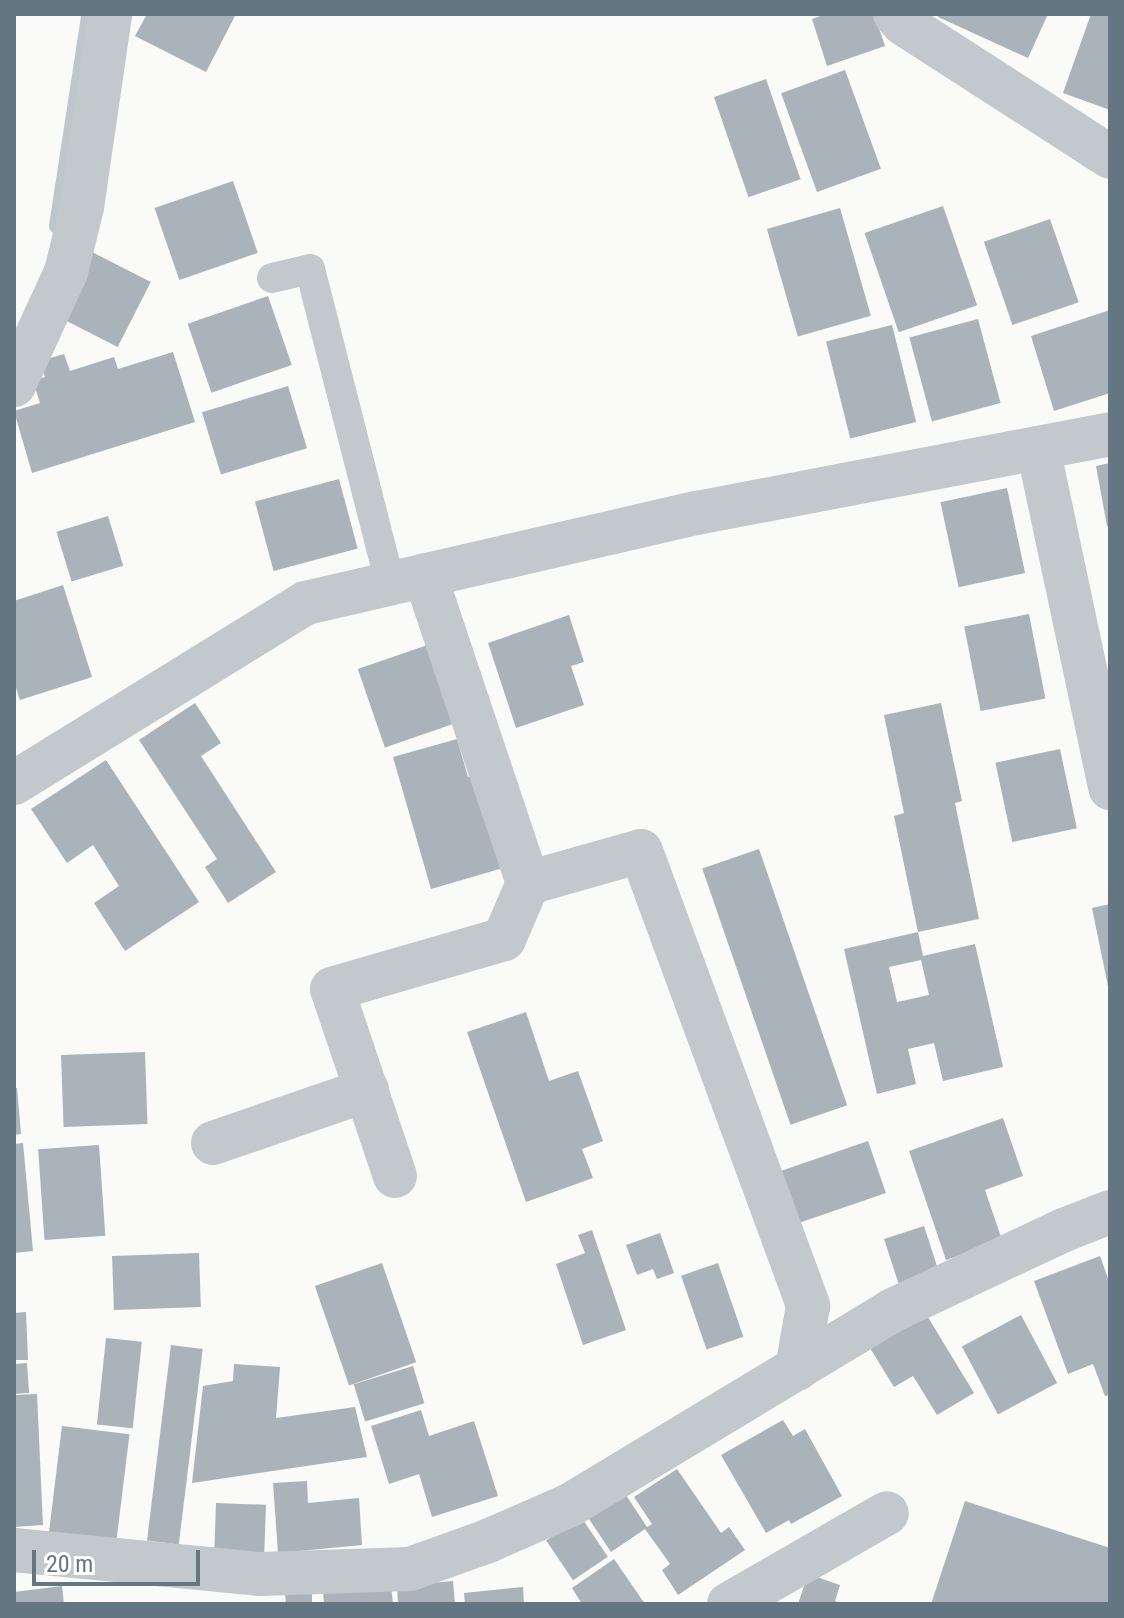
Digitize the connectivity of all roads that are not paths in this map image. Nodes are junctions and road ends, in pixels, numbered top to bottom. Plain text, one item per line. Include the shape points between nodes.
1 (902, 17) edge
2 (105, 21) edge
3 (1110, 157) edge
4 (272, 278) dead end
5 (14, 385) edge
6 (1110, 434) edge
7 (1038, 448) junction
8 (407, 579) junction
9 (14, 783) edge
10 (1110, 788) edge
11 (528, 883) junction
12 (367, 1090) junction
13 (213, 1143) dead end
14 (395, 1176) dead end
15 (1110, 1212) edge
16 (797, 1369) junction
17 (887, 1513) dead end
18 (14, 1550) edge
19 (729, 1604) edge

1 - 3 street
2 - 5 street via 82,207 66,272
4 - 8 lane via 310,269
6 - 7 street
7 - 8 street via 697,513
7 - 10 street
8 - 9 street via 306,603
8 - 11 street
11 - 12 street via 504,939 332,989
11 - 16 street via 641,851 808,1306
12 - 13 street
12 - 14 street
15 - 16 street via 891,1311
16 - 18 street via 570,1505 410,1569 260,1574
17 - 19 street

